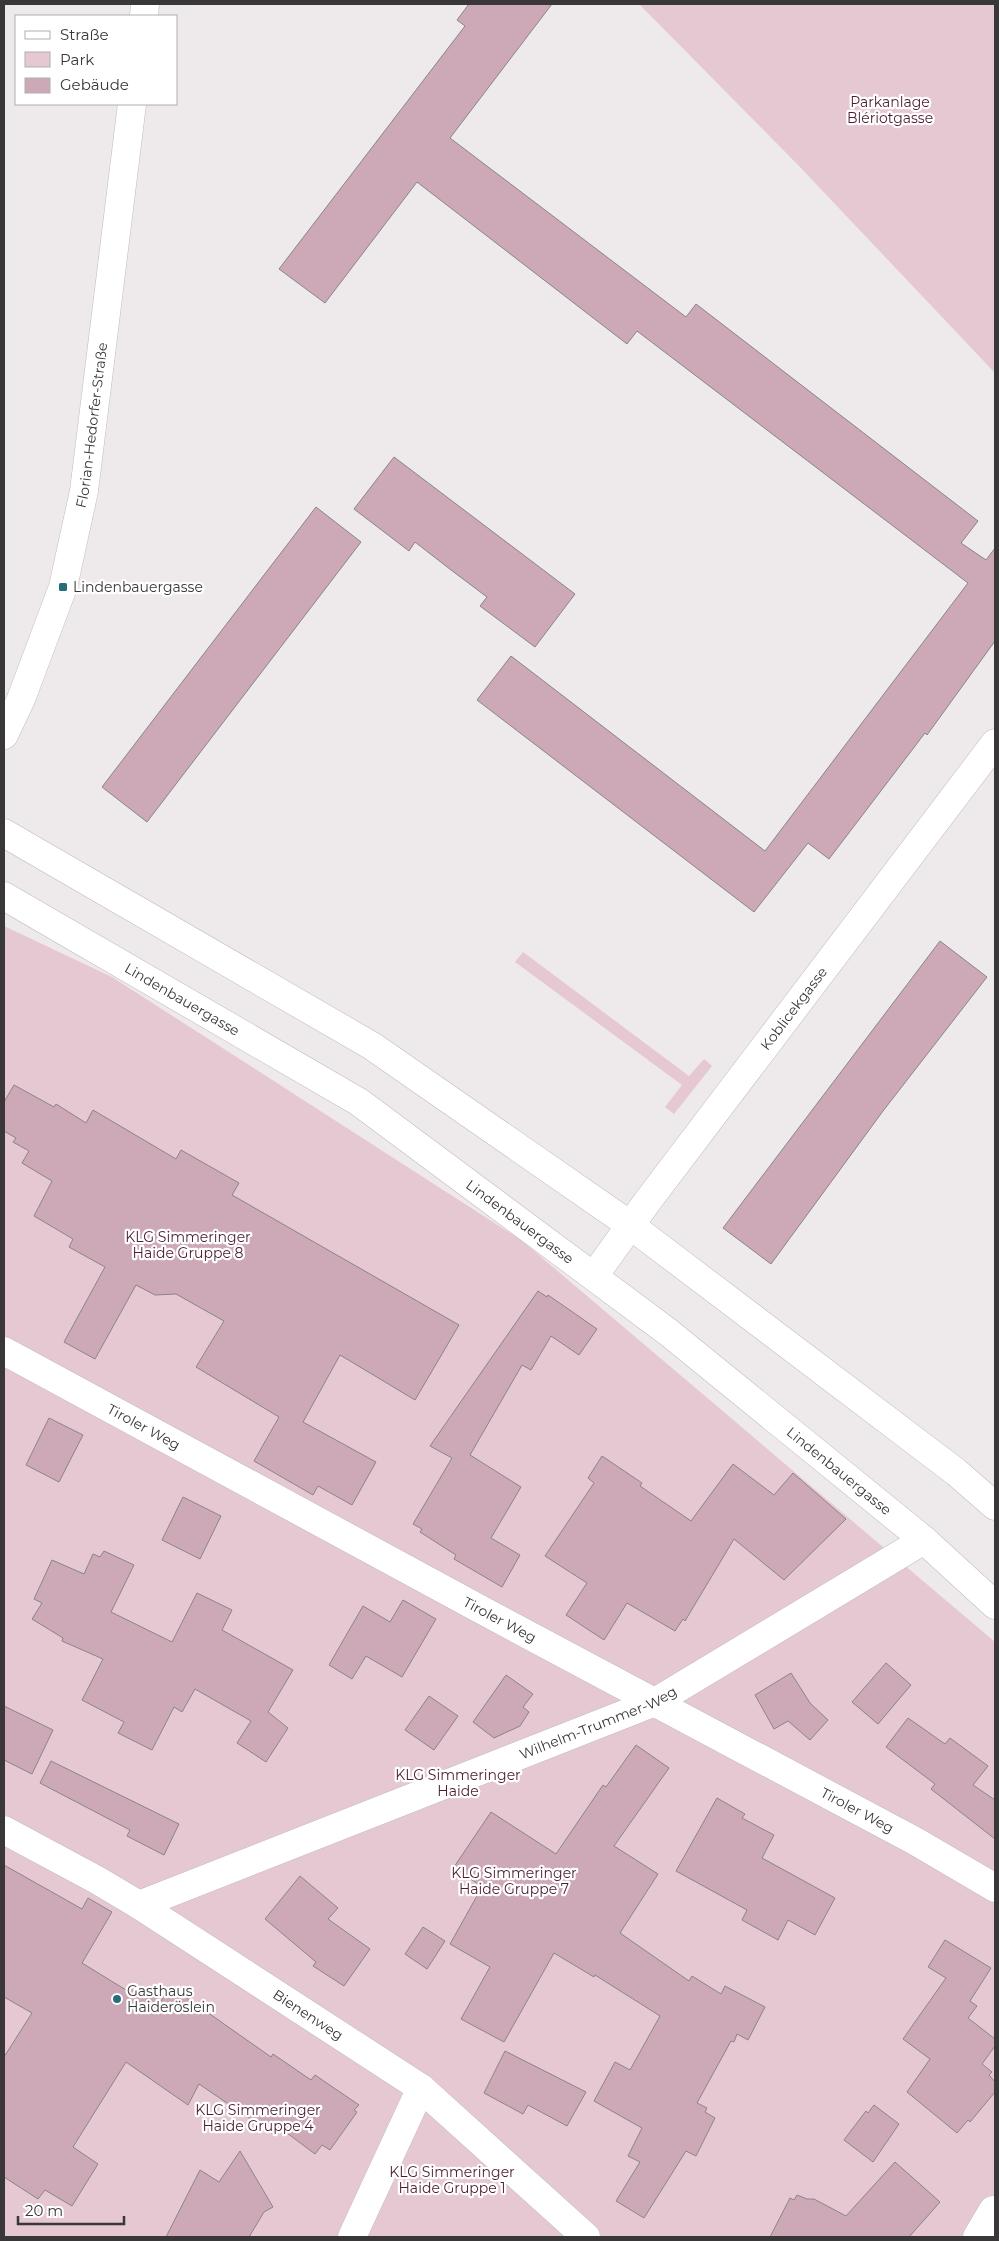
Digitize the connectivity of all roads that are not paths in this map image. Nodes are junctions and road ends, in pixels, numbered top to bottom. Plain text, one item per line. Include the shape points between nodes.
1 (132, 105) edge
2 (4, 735) edge
3 (995, 743) edge
4 (4, 833) edge
5 (4, 896) edge
6 (630, 1225) junction
7 (594, 1276) junction
8 (4, 1351) edge
9 (995, 1506) edge
10 (924, 1540) junction
11 (995, 1606) edge
12 (655, 1702) junction
13 (4, 1830) edge
14 (995, 1888) edge
15 (139, 1905) junction
16 (421, 2088) junction
17 (993, 2210) dead end
18 (352, 2237) edge
19 (586, 2237) edge
20 (977, 2237) edge

1 - 2 street, Florian-Hedorfer-Straße via 84,492 63,587 21,700
3 - 6 street, Koblicekgasse
4 - 6 street via 372,1046
5 - 7 street, Lindenbauergasse via 359,1102
6 - 7 street, Koblicekgasse
6 - 9 street via 956,1472
7 - 10 street, Lindenbauergasse
8 - 12 street, Tiroler Weg
10 - 11 street, Lindenbauergasse
10 - 12 street, Wilhelm-Trummer-Weg
12 - 14 street, Tiroler Weg via 907,1836
12 - 15 street, Wilhelm-Trummer-Weg
13 - 15 street, Bienenweg
15 - 16 street, Bienenweg
16 - 18 street
16 - 19 street, Bienenweg
17 - 20 street

